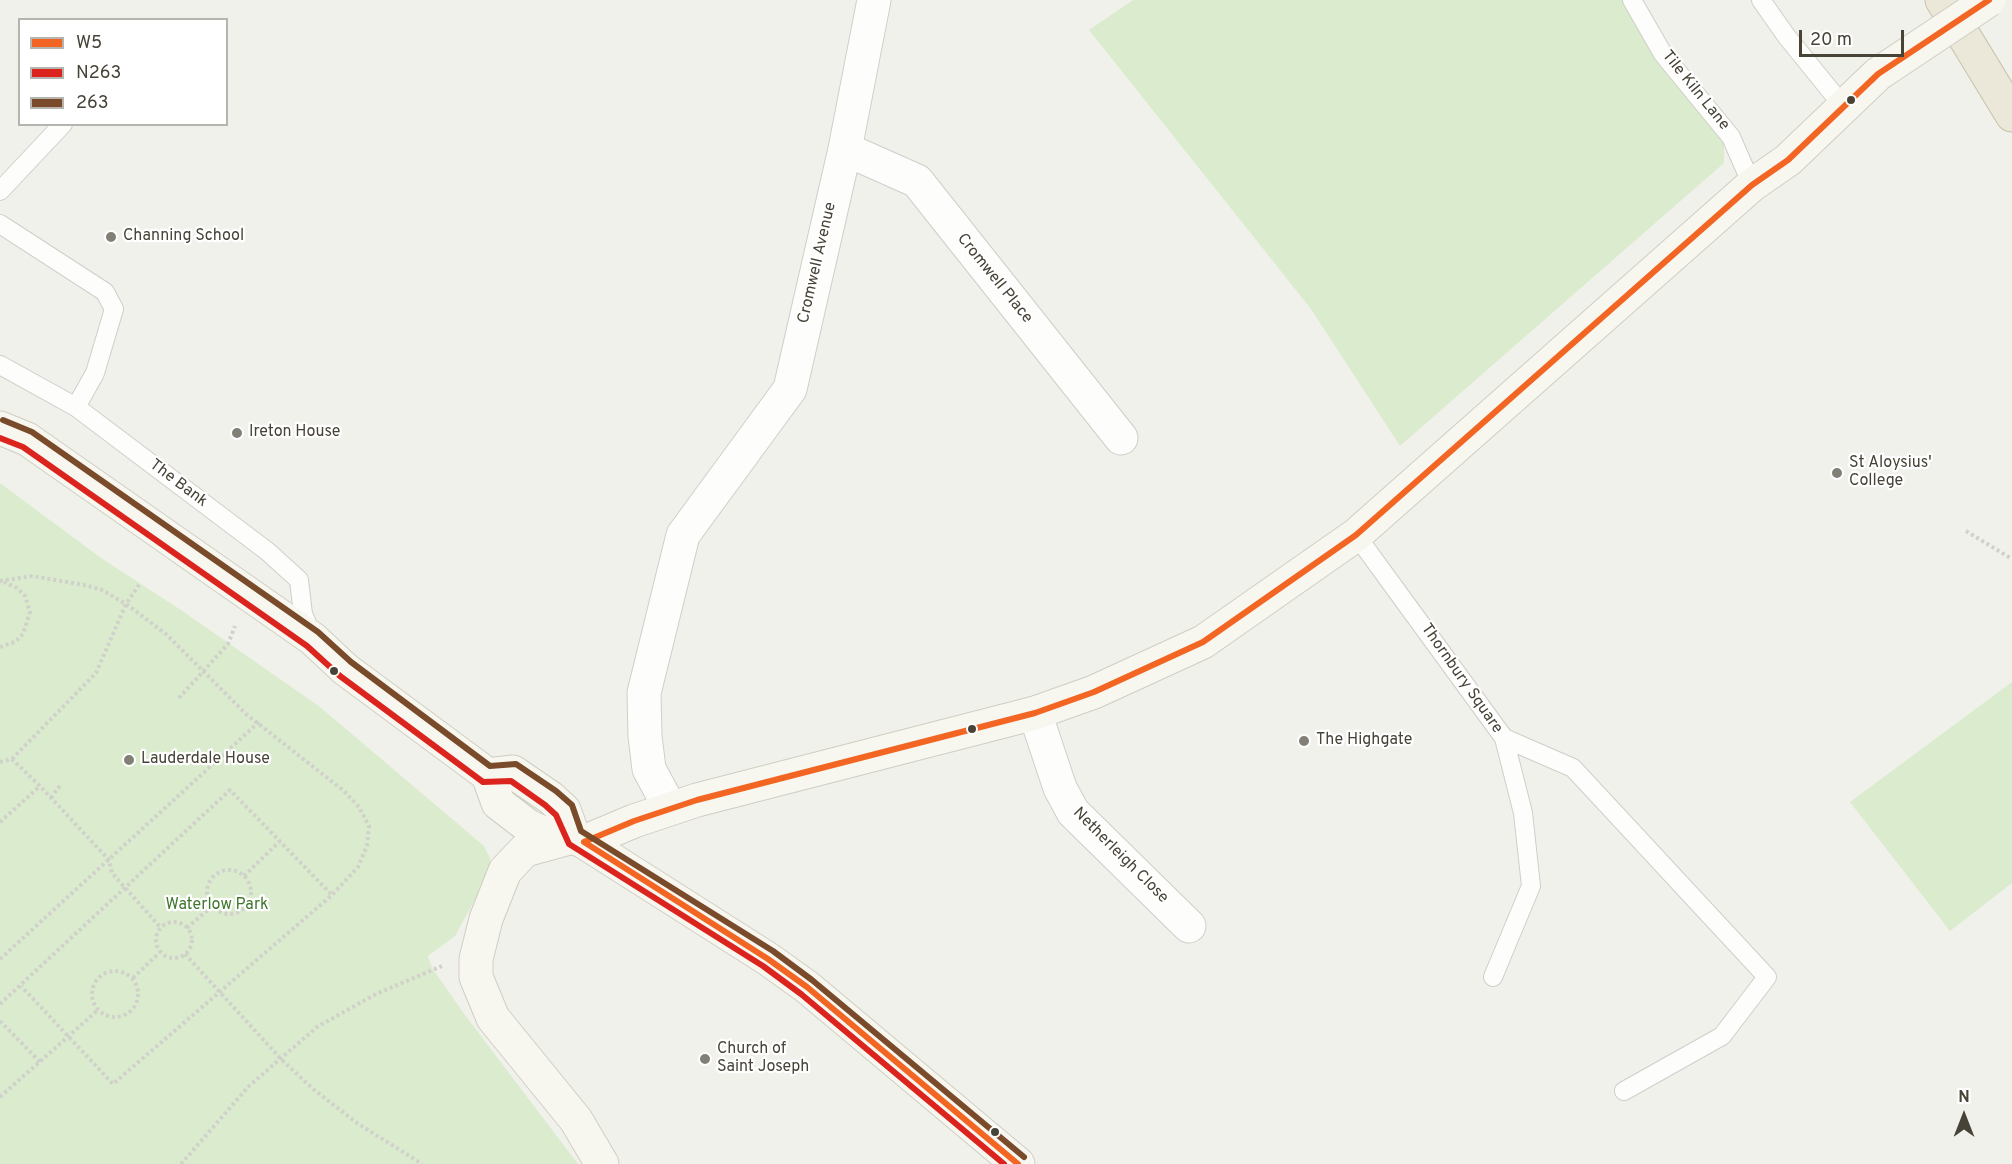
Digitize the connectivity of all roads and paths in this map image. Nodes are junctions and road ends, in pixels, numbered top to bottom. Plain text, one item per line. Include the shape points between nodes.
1 (874, 0) edge
2 (1632, 0) edge
3 (1761, 0) edge
4 (1942, 0) edge
5 (1989, 0) edge
6 (1843, 106) junction
7 (2012, 115) edge
8 (61, 126) edge
9 (845, 149) junction
10 (1752, 186) junction
11 (0, 191) edge
12 (0, 224) edge
13 (0, 365) edge
14 (76, 407) junction
15 (0, 428) edge
16 (1121, 438) dead end
17 (1966, 531) dead end
18 (1356, 535) junction
19 (2012, 559) edge
20 (0, 581) edge
21 (139, 585) dead end
22 (248, 594) junction
23 (126, 604) junction
24 (313, 639) junction
25 (0, 647) edge
26 (205, 672) junction
27 (179, 698) dead end
28 (1035, 713) junction
29 (259, 722) junction
30 (1504, 738) junction
31 (12, 759) junction
32 (0, 762) edge
33 (62, 784) dead end
34 (40, 786) junction
35 (51, 798) junction
36 (670, 808) junction
37 (0, 822) edge
38 (579, 839) junction
39 (280, 841) junction
40 (109, 860) junction
41 (244, 876) junction
42 (126, 888) junction
43 (332, 895) junction
44 (212, 906) junction
45 (1190, 926) dead end
46 (161, 928) junction
47 (187, 928) junction
48 (160, 952) junction
49 (185, 954) junction
50 (0, 959) edge
51 (476, 959) junction
52 (1493, 977) dead end
53 (132, 978) junction
54 (21, 986) junction
55 (220, 994) junction
56 (0, 1004) edge
57 (98, 1010) junction
58 (0, 1021) edge
59 (68, 1037) junction
60 (280, 1058) junction
61 (40, 1062) junction
62 (1624, 1091) dead end
63 (0, 1097) edge
64 (181, 1164) edge
65 (422, 1164) edge
66 (602, 1164) edge
67 (1018, 1164) edge

1 - 9 street, Cromwell Avenue
2 - 10 lane, Tile Kiln Lane via 1663,54 1731,137
3 - 6 lane
4 - 7 highway
5 - 6 main road, bridge via 1878,74
6 - 10 main road via 1788,160
8 - 11 lane
9 - 16 street, Cromwell Place via 917,181
9 - 36 street, Cromwell Avenue via 790,388 682,535 645,693 649,769
10 - 18 main road
12 - 14 lane via 105,292 114,309 95,373
13 - 14 lane, The Bank
14 - 24 lane, The Bank via 267,551 299,580 303,614
15 - 22 main road via 27,439
17 - 19 path
18 - 28 main road via 1203,642 1094,692
18 - 30 lane, Thornbury Square
20 - 23 path via 32,576 84,585
20 - 25 path via 25,596 30,612 23,634 15,642
21 - 23 path
22 - 24 main road
22 - 26 path via 228,644
23 - 26 path via 166,634
23 - 31 path via 96,673
24 - 38 main road via 345,669 488,776 498,803 510,813 547,835
26 - 27 path
26 - 29 path
28 - 36 main road
28 - 45 street, Netherleigh Close via 1060,788 1073,812
29 - 40 path
29 - 43 path via 344,791 369,826 368,846 358,867
30 - 52 lane, Thornbury Square via 1523,813 1531,886
30 - 62 lane via 1574,768 1767,977 1722,1036
31 - 32 path
31 - 34 path
33 - 35 path
34 - 35 path
34 - 37 path
35 - 40 path
36 - 38 main road
38 - 51 main road via 525,850 505,872 492,898
38 - 67 main road via 807,987
39 - 41 path
39 - 42 path via 230,790
39 - 43 path
40 - 42 path via 112,873
40 - 50 path
41 - 44 path via 230,870 216,873 208,885
41 - 44 path via 251,895 244,908 225,913
42 - 46 path
42 - 54 path
43 - 55 path
44 - 47 path
46 - 47 path via 177,923
46 - 48 path via 156,937
47 - 49 path via 192,939
48 - 49 path via 175,958
48 - 53 path
49 - 55 path
51 - 60 path via 432,968 376,994 317,1027
51 - 66 main road via 476,977 493,1018 576,1120
53 - 57 path via 137,985 137,1001 128,1014 112,1017
53 - 57 path via 112,970 99,977 94,982 92,997
54 - 56 path
54 - 59 path
55 - 59 path via 113,1084
55 - 60 path
57 - 59 path
58 - 61 path
59 - 61 path
60 - 64 path via 249,1086
60 - 65 path via 357,1123
61 - 63 path

